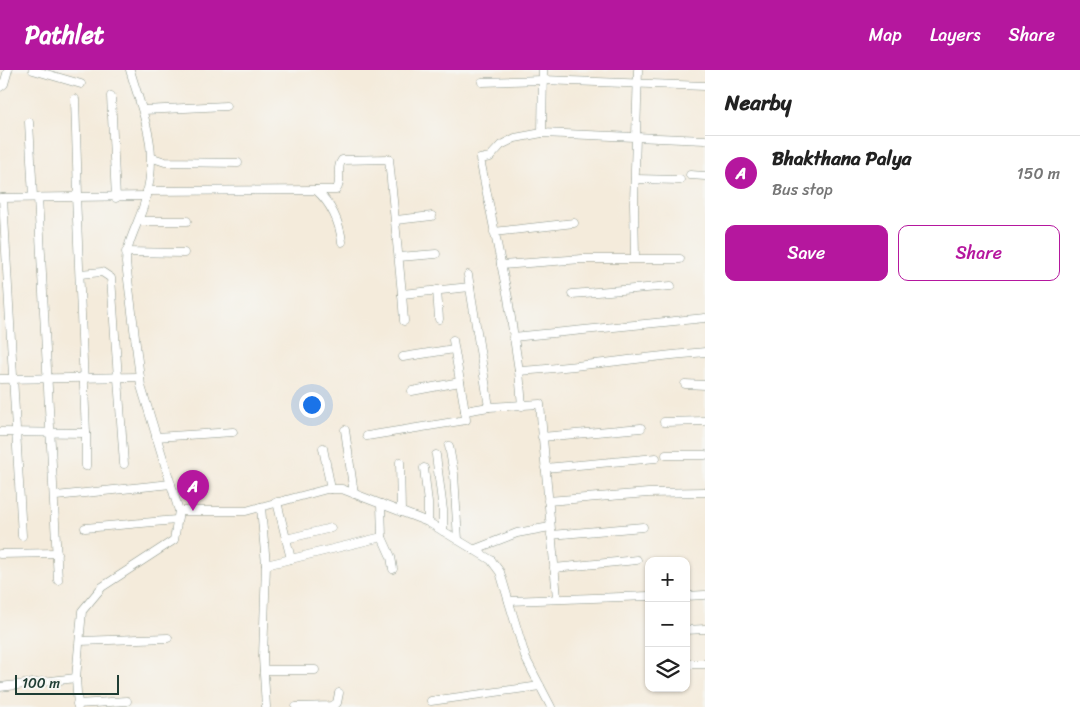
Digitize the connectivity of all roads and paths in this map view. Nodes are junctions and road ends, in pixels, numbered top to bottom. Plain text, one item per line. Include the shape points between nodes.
1 (8, 70) edge
2 (33, 70) edge
3 (130, 70) edge
4 (543, 70) edge
5 (638, 70) edge
6 (543, 80) junction
7 (482, 82) dead end
8 (638, 83) junction
9 (81, 84) dead end
10 (705, 86) edge
11 (0, 88) edge
12 (110, 96) dead end
13 (75, 99) dead end
14 (226, 106) dead end
15 (144, 110) junction
16 (28, 122) dead end
17 (542, 133) junction
18 (636, 138) junction
19 (705, 140) edge
20 (153, 158) junction
21 (238, 163) dead end
22 (690, 175) dead end
23 (705, 176) edge
24 (635, 179) junction
25 (680, 180) dead end
26 (316, 190) junction
27 (147, 194) junction
28 (77, 195) junction
29 (36, 197) junction
30 (2, 198) edge
31 (116, 198) junction
32 (432, 216) dead end
33 (187, 220) dead end
34 (396, 220) junction
35 (139, 221) junction
36 (574, 223) dead end
37 (494, 232) junction
38 (342, 242) dead end
39 (126, 252) junction
40 (184, 253) dead end
41 (436, 254) dead end
42 (399, 257) junction
43 (635, 258) junction
44 (680, 259) dead end
45 (501, 265) junction
46 (80, 274) junction
47 (468, 275) dead end
48 (671, 286) dead end
49 (470, 287) junction
50 (437, 290) junction
51 (402, 294) junction
52 (572, 294) dead end
53 (705, 318) edge
54 (440, 319) dead end
55 (404, 321) dead end
56 (513, 337) junction
57 (453, 340) dead end
58 (454, 349) junction
59 (705, 352) edge
60 (403, 357) dead end
61 (519, 372) junction
62 (118, 377) junction
63 (140, 377) junction
64 (84, 378) junction
65 (0, 379) edge
66 (13, 379) junction
67 (46, 379) junction
68 (460, 382) junction
69 (685, 384) dead end
70 (705, 384) edge
71 (412, 391) dead end
72 (522, 406) junction
73 (489, 407) junction
74 (464, 411) junction
75 (705, 421) edge
76 (664, 422) dead end
77 (642, 428) dead end
78 (345, 430) dead end
79 (51, 431) junction
80 (0, 432) edge
81 (17, 432) junction
82 (234, 432) dead end
83 (86, 433) junction
84 (156, 436) junction
85 (367, 436) dead end
86 (542, 437) junction
87 (449, 446) dead end
88 (323, 448) dead end
89 (436, 455) dead end
90 (666, 455) dead end
91 (705, 455) edge
92 (656, 458) dead end
93 (400, 462) dead end
94 (124, 464) dead end
95 (86, 466) dead end
96 (424, 468) dead end
97 (545, 468) junction
98 (171, 484) junction
99 (331, 489) junction
100 (705, 492) edge
101 (354, 494) junction
102 (56, 496) junction
103 (548, 501) junction
104 (277, 502) junction
105 (380, 504) junction
106 (261, 507) junction
107 (179, 511) junction
108 (401, 512) junction
109 (176, 520) junction
110 (428, 522) junction
111 (643, 527) dead end
112 (85, 528) dead end
113 (331, 528) dead end
114 (443, 531) junction
115 (551, 531) junction
116 (22, 536) dead end
117 (382, 537) junction
118 (286, 539) junction
119 (458, 540) junction
120 (473, 550) junction
121 (58, 552) junction
122 (0, 554) edge
123 (291, 559) junction
124 (637, 560) dead end
125 (266, 565) junction
126 (554, 568) junction
127 (393, 569) dead end
128 (58, 580) dead end
129 (705, 595) edge
130 (645, 596) edge
131 (690, 596) edge
132 (557, 598) junction
133 (509, 601) junction
134 (705, 629) edge
135 (690, 630) edge
136 (168, 638) dead end
137 (80, 640) junction
138 (690, 664) edge
139 (705, 664) edge
140 (264, 670) junction
141 (315, 670) dead end
142 (76, 678) junction
143 (540, 686) junction
144 (0, 687) edge
145 (339, 692) dead end
146 (449, 698) junction
147 (127, 700) dead end
148 (431, 701) dead end
149 (78, 705) edge
150 (266, 707) edge
151 (296, 707) edge
152 (450, 707) edge
153 (551, 707) edge

1 - 11 street
2 - 9 street
3 - 15 street
4 - 6 street
5 - 8 street
6 - 7 street
6 - 8 street
6 - 17 street
8 - 10 street
8 - 18 street
12 - 31 street
13 - 28 street
14 - 15 street
15 - 20 street
16 - 29 street
17 - 18 street
17 - 37 street via 515,138 501,145 490,157 480,159
18 - 19 street
18 - 24 street
20 - 21 street via 165,162
20 - 27 street
22 - 23 street
24 - 25 street
24 - 43 street
26 - 27 street
26 - 34 street via 336,190 342,160 390,159
26 - 38 street via 327,199 341,230
27 - 31 street
27 - 35 street
28 - 29 street
28 - 31 street
28 - 46 street
29 - 30 street
29 - 67 street
30 - 66 street
32 - 34 street
33 - 35 street
34 - 42 street
35 - 39 street
36 - 37 street
37 - 45 street
39 - 40 street
39 - 63 street
41 - 42 street
42 - 51 street
43 - 44 street
43 - 45 street
45 - 56 street
46 - 62 street via 102,272 110,278
46 - 64 street
47 - 49 street
48 - 52 street
49 - 50 street
49 - 73 street
50 - 51 street
50 - 54 street
51 - 55 street
53 - 56 street
56 - 61 street
57 - 58 street
58 - 60 street
58 - 68 street
59 - 61 street
61 - 72 street
62 - 63 street
62 - 64 street
62 - 94 street
63 - 84 street
64 - 67 street
64 - 83 street
65 - 66 street
66 - 67 street
66 - 81 street
67 - 79 street
68 - 71 street
68 - 74 street
69 - 70 street
72 - 73 street
72 - 86 street via 540,404
73 - 74 street
74 - 85 street via 466,420
75 - 76 street
77 - 86 street
78 - 101 street
79 - 81 street
79 - 83 street
79 - 102 street
80 - 81 street
81 - 116 street
82 - 84 street
83 - 95 street
84 - 98 street
86 - 97 street
87 - 119 street
88 - 99 street
89 - 114 street
90 - 91 street
92 - 97 street
93 - 108 street
96 - 110 street
97 - 103 street
98 - 102 street
98 - 107 street
99 - 101 street
99 - 104 street
100 - 103 street
101 - 105 street
102 - 121 street
103 - 115 street
104 - 106 street
104 - 118 street
105 - 108 street
105 - 117 street
106 - 107 street via 246,511
106 - 125 street
107 - 109 street
108 - 110 street
109 - 112 street
109 - 137 street via 174,540 102,587 82,612
110 - 114 street
111 - 115 street
113 - 118 street
114 - 119 street
115 - 120 street via 517,533
115 - 126 street
117 - 123 street
117 - 127 street
118 - 123 street
119 - 120 street
120 - 133 street via 491,560 500,572
121 - 122 street
121 - 128 street
123 - 125 street
124 - 126 street
125 - 140 street
126 - 132 street
129 - 131 street
130 - 132 street
132 - 133 street
133 - 143 street via 526,659
134 - 135 street
136 - 137 street
137 - 142 street
138 - 139 street
140 - 141 street
140 - 150 street
142 - 144 street
142 - 149 street
143 - 146 street
143 - 153 street
145 - 151 street via 340,698 332,706
146 - 148 street
146 - 152 street
147 - 149 street

